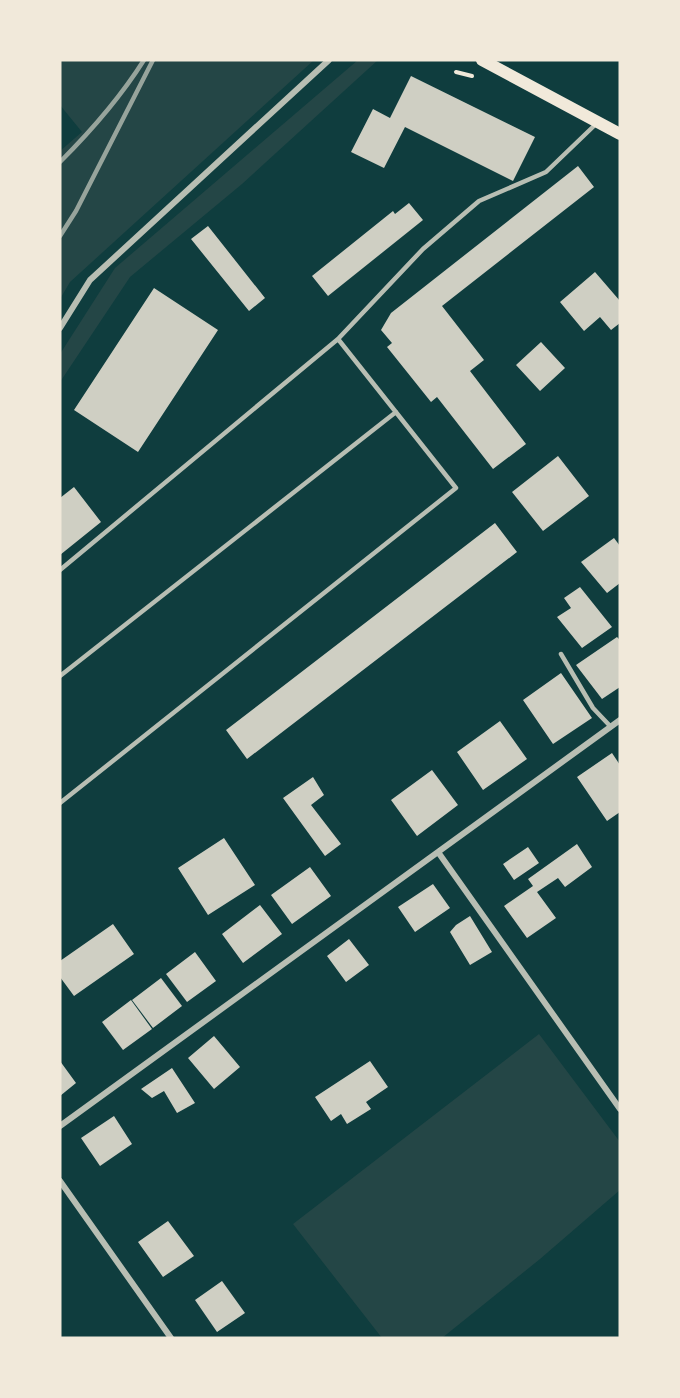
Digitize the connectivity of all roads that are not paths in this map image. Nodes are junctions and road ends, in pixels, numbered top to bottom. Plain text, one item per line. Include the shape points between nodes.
1 (329, 60) edge
2 (482, 60) edge
3 (599, 121) junction
4 (620, 134) edge
5 (60, 328) edge
6 (338, 339) junction
7 (396, 412) junction
8 (60, 570) edge
9 (561, 654) dead end
10 (60, 676) edge
11 (620, 720) edge
12 (610, 727) junction
13 (60, 803) edge
14 (438, 852) junction
15 (620, 1109) edge
16 (60, 1126) edge
17 (60, 1181) edge
18 (171, 1338) edge

1 - 5 street via 90,280
2 - 3 main road
3 - 4 main road
3 - 6 lane via 546,172 479,201 423,249
6 - 7 lane
6 - 8 lane
7 - 10 lane
7 - 13 lane via 456,488
9 - 12 lane
11 - 12 street
12 - 14 street
14 - 15 street
14 - 16 street
17 - 18 street

